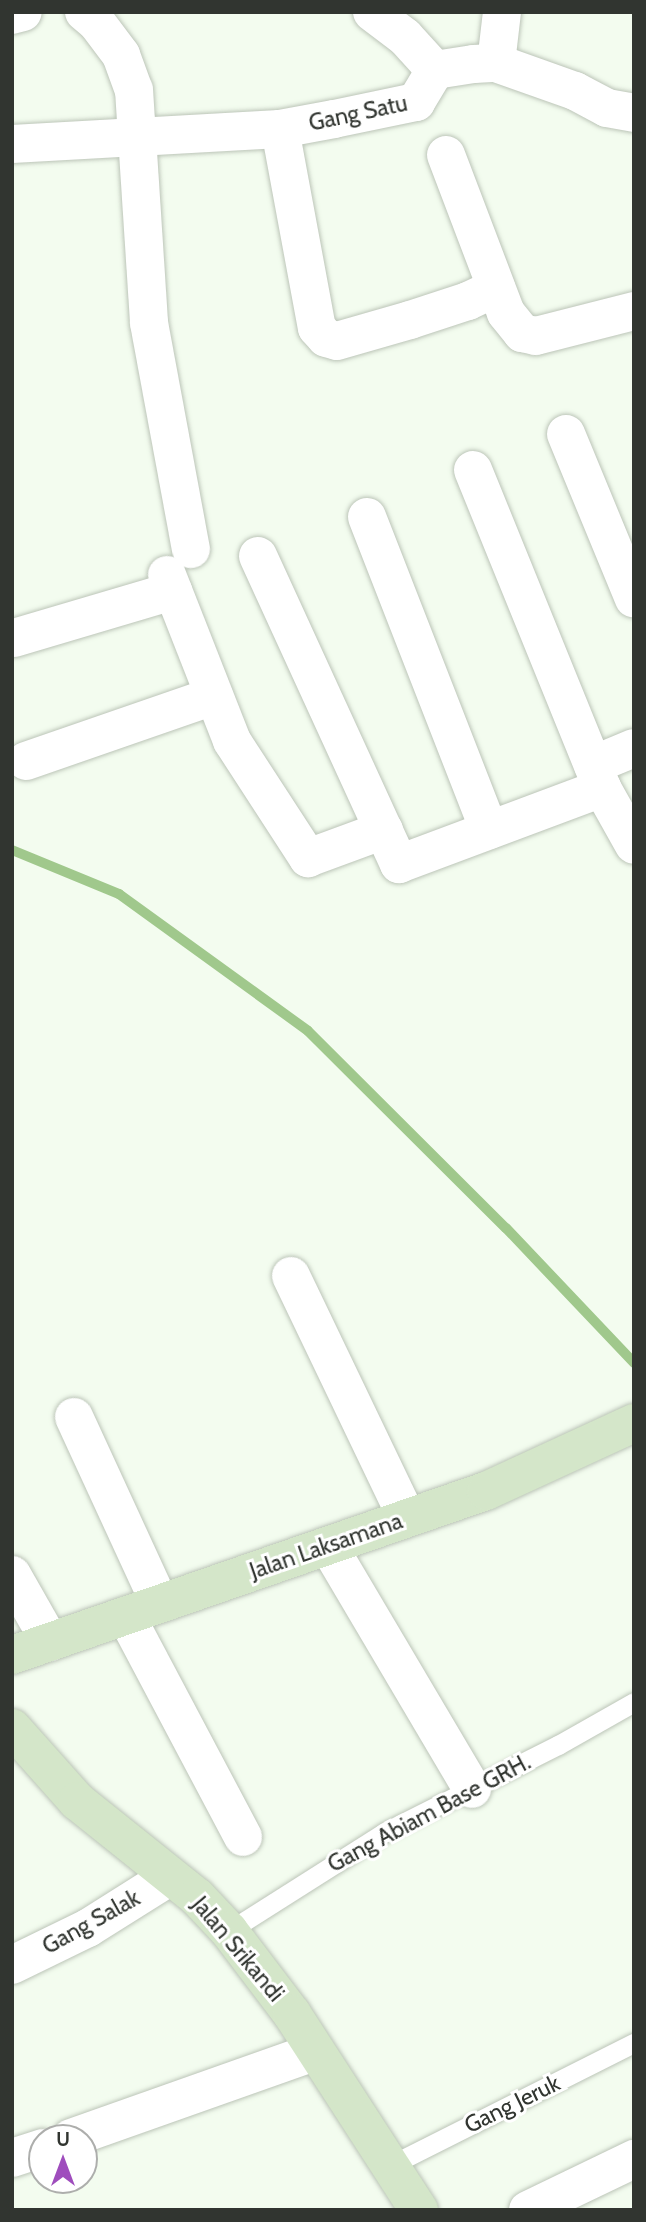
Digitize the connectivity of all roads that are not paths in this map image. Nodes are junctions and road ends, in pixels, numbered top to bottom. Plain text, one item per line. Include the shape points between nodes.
1 (23, 12) edge
2 (84, 12) edge
3 (372, 12) edge
4 (502, 12) edge
5 (12, 15) edge
6 (496, 63) junction
7 (435, 70) junction
8 (634, 113) edge
9 (280, 129) junction
10 (139, 135) junction
11 (12, 144) edge
12 (446, 155) dead end
13 (496, 288) junction
14 (634, 311) edge
15 (566, 434) dead end
16 (473, 470) dead end
17 (368, 517) dead end
18 (258, 556) dead end
19 (177, 571) junction
20 (634, 599) edge
21 (15, 638) dead end
22 (214, 696) junction
23 (634, 748) edge
24 (26, 761) dead end
25 (597, 776) junction
26 (384, 830) junction
27 (489, 830) junction
28 (634, 845) edge
29 (291, 1276) dead end
30 (74, 1417) dead end
31 (629, 1426) edge
32 (407, 1518) junction
33 (329, 1547) junction
34 (12, 1575) edge
35 (143, 1609) junction
36 (50, 1642) junction
37 (12, 1655) edge
38 (634, 1702) edge
39 (12, 1728) edge
40 (472, 1789) junction
41 (243, 1837) dead end
42 (169, 1877) junction
43 (229, 1931) junction
44 (12, 1965) edge
45 (634, 2043) edge
46 (314, 2052) junction
47 (98, 2128) edge
48 (634, 2159) edge
49 (391, 2165) junction
50 (419, 2210) edge
51 (528, 2210) edge

1 - 5 street
2 - 10 street via 130,71
3 - 7 street via 405,37
4 - 6 street
6 - 7 street
6 - 8 street via 575,91 607,108
7 - 9 street, Gang Satu via 416,102
9 - 10 street, Gang Satu
9 - 13 street via 317,328 326,338 337,341 410,320
10 - 11 street, Gang Satu
10 - 19 street via 149,323
12 - 13 street
13 - 14 street via 506,313 522,333 532,336
15 - 20 street
16 - 25 street
17 - 27 street
18 - 26 street
19 - 21 street
19 - 22 street
22 - 24 street
22 - 26 street via 232,741 308,858
23 - 25 street
25 - 27 street
25 - 28 street
26 - 27 street via 399,863
29 - 32 street
30 - 35 street
31 - 32 street, Jalan Laksamana via 486,1491
32 - 33 street, Jalan Laksamana
33 - 35 street, Jalan Laksamana
33 - 40 street
34 - 36 street
35 - 36 street, Jalan Laksamana
35 - 41 street
36 - 37 street, Jalan Laksamana
38 - 40 lane, Gang Abiam Base GRH.
39 - 42 street, Jalan Srikandi via 77,1801
40 - 43 lane, Gang Abiam Base GRH. via 385,1832
42 - 43 street, Jalan Srikandi via 197,1897
42 - 44 street, Gang Salak via 88,1928
43 - 46 street, Jalan Srikandi via 292,2014
45 - 49 lane, Gang Jeruk
46 - 47 street
46 - 49 street, Jalan Srikandi
48 - 51 street
49 - 50 street, Jalan Srikandi

